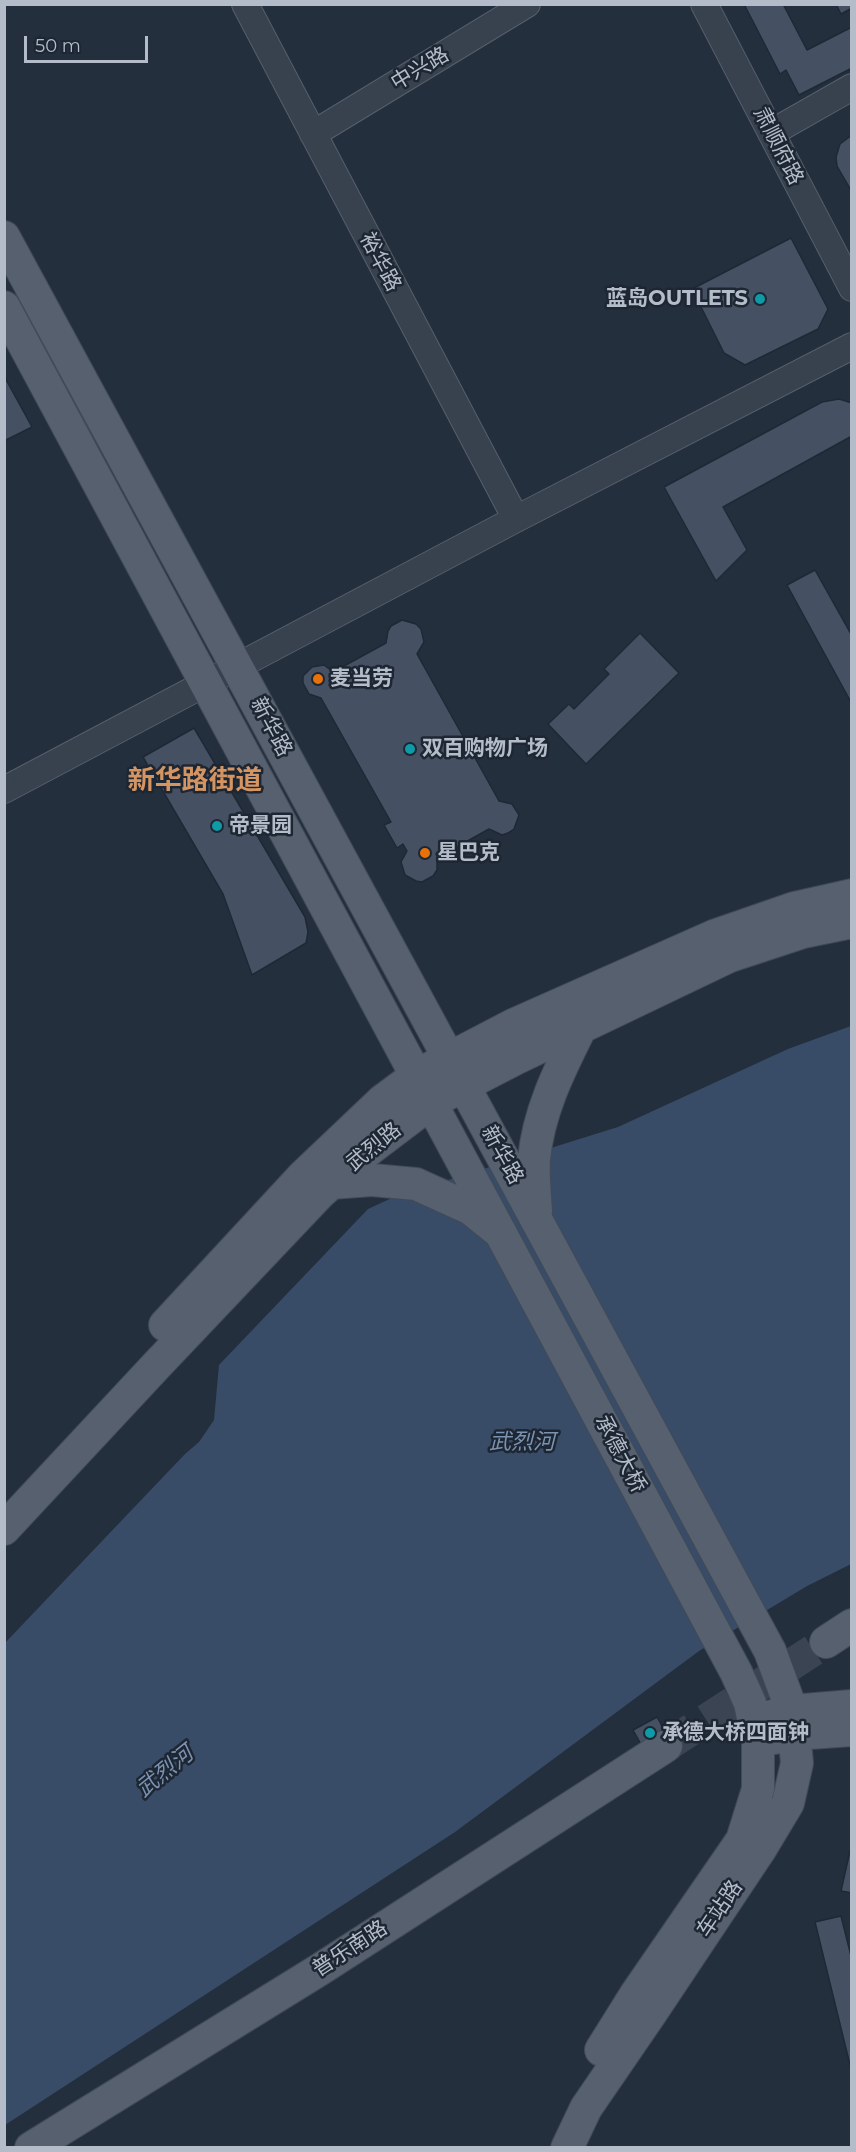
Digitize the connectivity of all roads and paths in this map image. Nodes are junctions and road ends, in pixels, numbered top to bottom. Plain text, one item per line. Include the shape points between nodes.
1 (245, 4) edge
2 (527, 4) edge
3 (704, 4) edge
4 (852, 87) edge
5 (771, 133) junction
6 (313, 134) junction
7 (4, 237) edge
8 (852, 288) edge
9 (4, 307) edge
10 (852, 346) edge
11 (516, 519) junction
12 (238, 666) junction
13 (207, 683) junction
14 (4, 790) edge
15 (852, 895) edge
16 (852, 922) edge
17 (581, 1027) junction
18 (450, 1058) junction
19 (417, 1074) junction
20 (465, 1085) junction
21 (432, 1102) junction
22 (331, 1183) junction
23 (537, 1218) junction
24 (504, 1236) junction
25 (4, 1498) edge
26 (4, 1529) edge
27 (770, 1651) joint
28 (736, 1672) joint
29 (852, 1706) edge
30 (794, 1722) junction
31 (852, 1730) edge
32 (756, 1731) junction
33 (31, 2148) edge
34 (63, 2148) edge
35 (547, 2148) edge
36 (567, 2148) edge

1 - 6 street, 裕华路
2 - 6 street, 中兴路
3 - 5 street, 肃顺府路
4 - 5 street
5 - 8 street, 肃顺府路
6 - 11 street, 裕华路
7 - 12 main road, 新华路
9 - 13 main road, 新华路
10 - 11 street
11 - 12 street
12 - 13 street
12 - 18 main road, 新华路
13 - 14 street
13 - 19 main road, 新华路
15 - 18 main road, 武烈路 via 794,908 716,935 513,1025
16 - 17 main road, 武烈路 via 803,932 730,956
17 - 20 main road, 武烈路
17 - 23 main road via 540,1119 534,1162
18 - 19 main road, 武烈路
18 - 20 main road, 新华路
19 - 21 main road, 新华路
19 - 25 main road, 武烈路 via 382,1101 303,1176
20 - 21 main road, 武烈路
20 - 23 main road, 新华路
21 - 22 main road, 武烈路
21 - 24 main road, 新华路
22 - 24 main road via 372,1180 416,1184 471,1209
22 - 26 main road, 武烈路
23 - 27 main road, 承德大桥
24 - 28 main road, 承德大桥
27 - 30 main road, 车站路
28 - 32 main road, 车站路 via 750,1703
29 - 30 main road
30 - 31 main road
30 - 32 main road
30 - 36 main road, 车站路 via 797,1763 788,1803 586,2108
32 - 35 main road, 车站路 via 758,1789 742,1840 636,1994 571,2099
33 - 34 main road, 普乐南路 via 671,1755 329,1986

